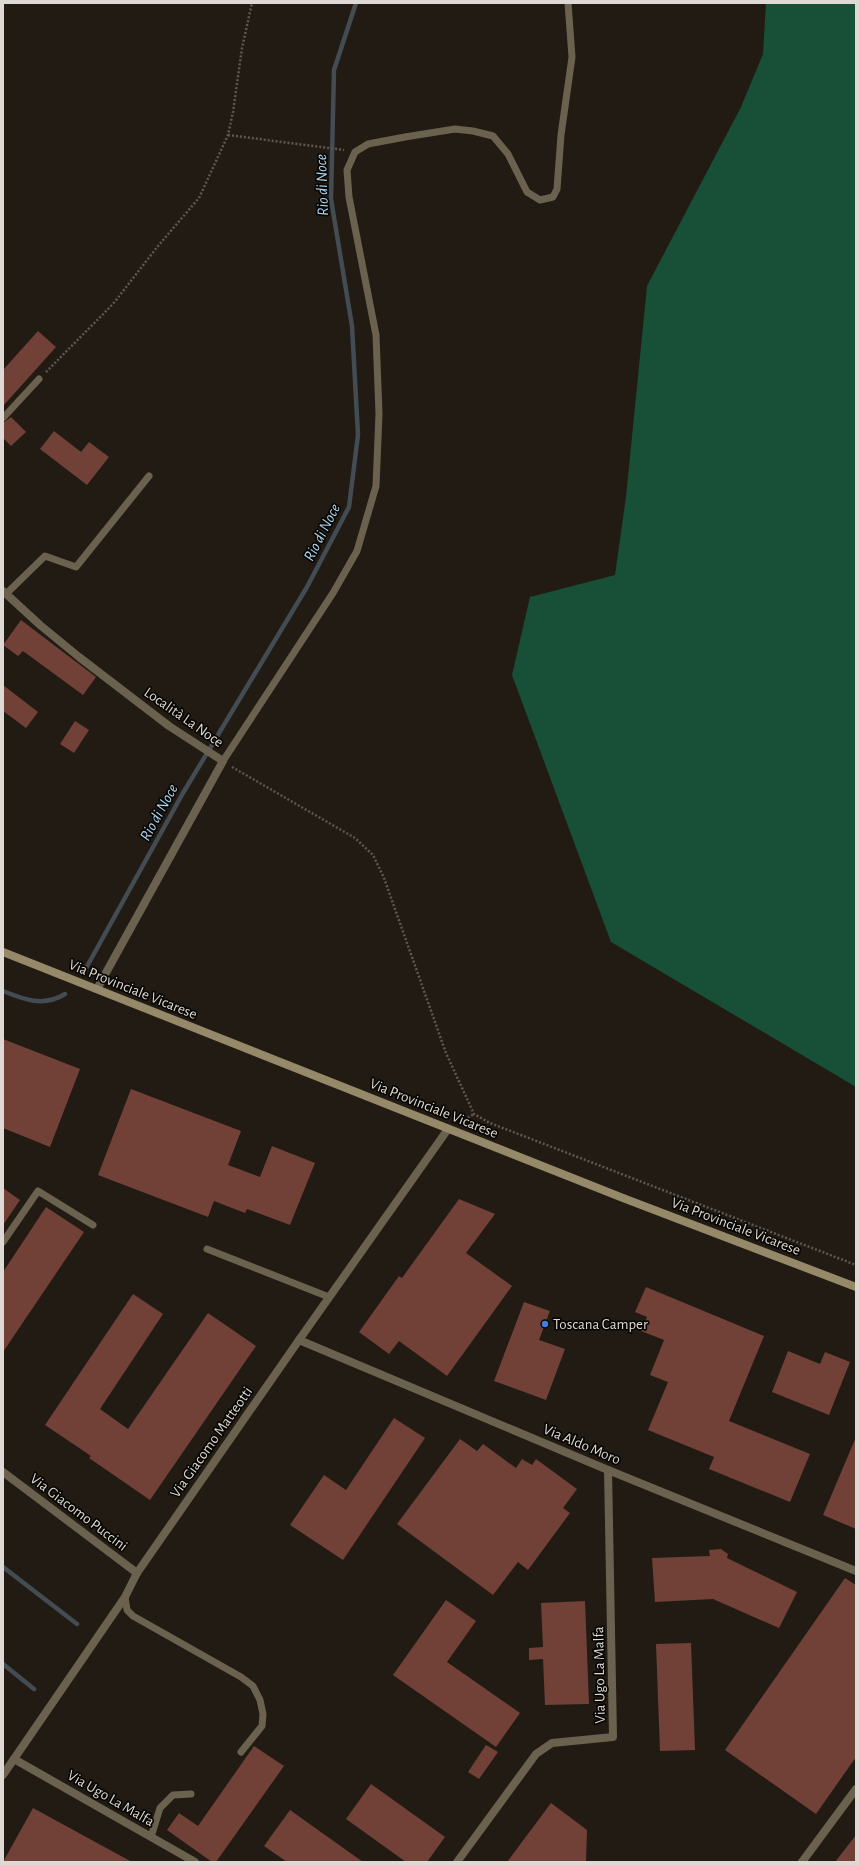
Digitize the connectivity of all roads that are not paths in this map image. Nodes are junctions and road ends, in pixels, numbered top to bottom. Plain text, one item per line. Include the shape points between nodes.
1 (568, 3) edge
2 (38, 379) road end
3 (3, 418) edge
4 (149, 476) dead end
5 (5, 592) edge
6 (223, 761) junction
7 (3, 952) edge
8 (97, 989) junction
9 (448, 1129) junction
10 (93, 1225) dead end
11 (3, 1242) edge
12 (207, 1249) dead end
13 (856, 1287) edge
14 (329, 1297) junction
15 (299, 1340) junction
16 (608, 1470) junction
17 (3, 1472) edge
18 (856, 1572) edge
19 (137, 1574) junction
20 (125, 1596) junction
21 (242, 1752) dead end
22 (14, 1759) junction
23 (3, 1775) edge
24 (856, 1789) edge
25 (191, 1794) dead end
26 (152, 1837) junction
27 (195, 1862) edge
28 (457, 1862) edge
29 (802, 1862) edge

1 - 6 lane via 572,57 561,134 557,189 552,197 540,200 527,192 508,154 493,136 473,131 455,129 368,144 355,152 347,170 349,196 376,335 380,414 376,486 357,551 333,593
2 - 3 lane
4 - 5 lane via 76,567 45,556
5 - 6 street, Località La Noce via 40,625 169,726
6 - 8 street, Località La Noce
7 - 8 main road, Via Provinciale Vicarese
8 - 9 main road, Via Provinciale Vicarese
9 - 13 main road, Via Provinciale Vicarese
9 - 14 street, Via Giacomo Matteotti
10 - 11 lane via 38,1191
12 - 14 lane
14 - 15 street, Via Giacomo Matteotti
15 - 16 street, Via Aldo Moro
15 - 19 street, Via Giacomo Matteotti
16 - 18 street, Via Aldo Moro
16 - 28 street, Via Ugo La Malfa via 614,1737 552,1743 536,1754
17 - 19 street, Via Giacomo Puccini
19 - 20 street, Via Giacomo Matteotti
20 - 21 lane via 127,1610 133,1616 242,1676 254,1686 263,1714 262,1726
20 - 22 street, Via Giacomo Matteotti
22 - 23 street, Via Giacomo Matteotti
22 - 26 street, Via Ugo La Malfa
24 - 29 street
25 - 26 lane via 173,1795 160,1808
26 - 27 street, Via Ugo La Malfa

